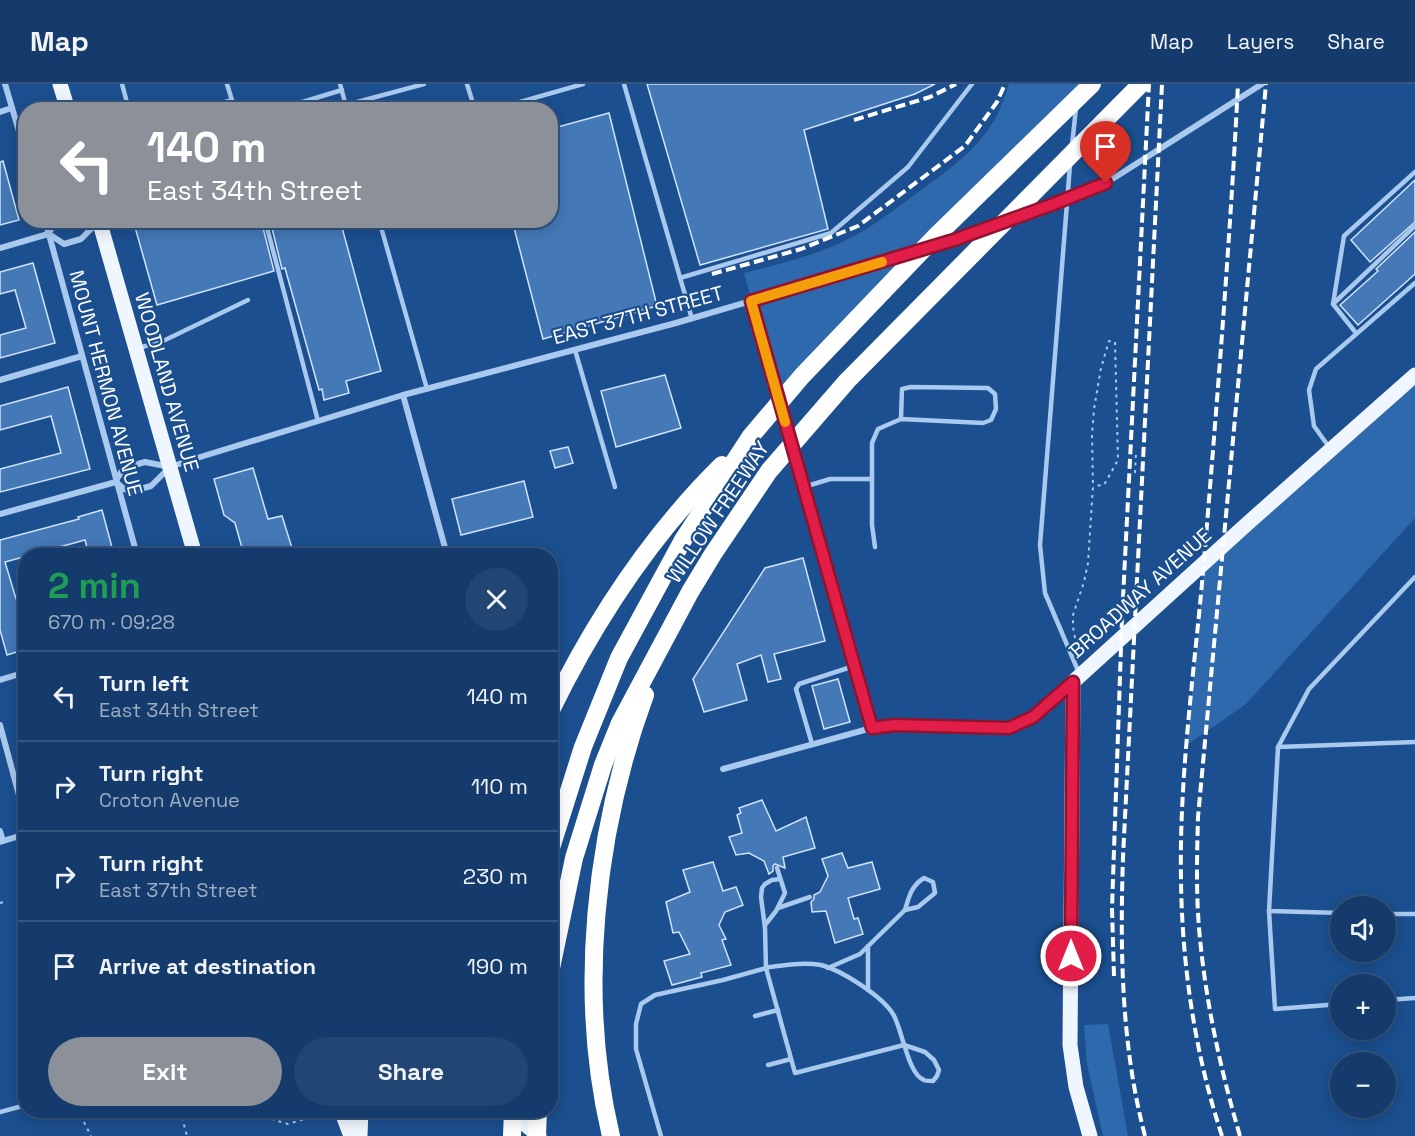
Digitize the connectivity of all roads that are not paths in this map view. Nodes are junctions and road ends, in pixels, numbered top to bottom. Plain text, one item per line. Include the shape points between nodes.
1 (5, 84) edge
2 (60, 84) edge
3 (122, 84) edge
4 (227, 84) edge
5 (340, 84) edge
6 (424, 84) edge
7 (467, 84) edge
8 (583, 84) edge
9 (624, 84) edge
10 (972, 84) edge
11 (1078, 84) edge
12 (1092, 84) edge
13 (1141, 84) edge
14 (1262, 84) edge
15 (342, 90) junction
16 (232, 100) joint
17 (66, 102) edge
18 (127, 102) edge
19 (225, 102) edge
20 (302, 102) edge
21 (346, 102) edge
22 (364, 102) edge
23 (473, 102) edge
24 (520, 102) edge
25 (12, 108) junction
26 (0, 112) edge
27 (18, 128) edge
28 (1415, 172) edge
29 (1415, 226) edge
30 (47, 228) edge
31 (52, 228) edge
32 (91, 228) edge
33 (100, 228) edge
34 (267, 228) edge
35 (381, 228) edge
36 (48, 234) junction
37 (0, 248) edge
38 (680, 278) junction
39 (1414, 285) edge
40 (248, 300) dead end
41 (751, 301) junction
42 (1333, 304) junction
43 (692, 318) junction
44 (1356, 333) junction
45 (136, 349) junction
46 (575, 350) junction
47 (82, 356) junction
48 (1415, 375) edge
49 (0, 380) edge
50 (427, 389) junction
51 (404, 395) junction
52 (901, 419) junction
53 (318, 421) junction
54 (755, 431) junction
55 (1331, 449) junction
56 (170, 467) junction
57 (872, 479) junction
58 (116, 482) junction
59 (615, 487) dead end
60 (804, 487) junction
61 (0, 514) edge
62 (875, 547) dead end
63 (135, 548) edge
64 (193, 548) edge
65 (445, 548) edge
66 (1415, 577) edge
67 (666, 638) junction
68 (855, 666) junction
69 (18, 674) edge
70 (1077, 679) junction
71 (0, 680) edge
72 (558, 697) edge
73 (0, 725) edge
74 (872, 728) junction
75 (1415, 742) edge
76 (812, 744) junction
77 (1278, 747) junction
78 (723, 769) dead end
79 (18, 791) edge
80 (558, 826) edge
81 (0, 831) edge
82 (18, 836) edge
83 (1, 841) edge
84 (777, 868) dead end
85 (780, 879) junction
86 (810, 897) dead end
87 (778, 908) junction
88 (905, 910) junction
89 (1269, 911) junction
90 (1330, 913) edge
91 (1396, 914) edge
92 (1415, 914) edge
93 (765, 925) junction
94 (558, 935) edge
95 (868, 946) junction
96 (766, 968) junction
97 (828, 968) junction
98 (868, 990) junction
99 (1415, 998) edge
100 (1396, 999) edge
101 (1330, 1005) edge
102 (778, 1010) junction
103 (755, 1016) dead end
104 (904, 1045) junction
105 (791, 1059) junction
106 (768, 1065) dead end
107 (18, 1107) edge
108 (0, 1112) edge
109 (339, 1118) edge
110 (361, 1118) edge
111 (513, 1118) edge
112 (517, 1118) edge
113 (538, 1118) edge
114 (351, 1136) edge
115 (360, 1136) edge
116 (512, 1136) edge
117 (538, 1136) edge
118 (611, 1136) edge
119 (661, 1136) edge
120 (1090, 1136) edge

1 - 25 street
2 - 17 main road
3 - 18 lane
4 - 16 lane
5 - 15 lane
6 - 22 lane
7 - 23 lane
8 - 24 lane
9 - 38 lane
10 - 38 lane via 908,167 831,233
11 - 70 lane via 1040,558 1049,603
12 - 54 highway, WILLOW FREEWAY via 936,236
13 - 67 highway, WILLOW FREEWAY via 847,381 769,471 713,554
14 - 41 street, EAST 37TH STREET via 1106,183 954,240
15 - 20 lane
15 - 21 lane
16 - 19 lane
25 - 26 street
25 - 27 street
28 - 42 lane via 1344,236
29 - 42 lane
30 - 36 street, MOUNT HERMON AVENUE
31 - 36 street
32 - 36 street via 81,239 64,244
33 - 45 main road, WOODLAND AVENUE
34 - 53 lane
35 - 50 lane
36 - 37 street
36 - 47 street, MOUNT HERMON AVENUE
38 - 43 lane
39 - 44 lane
40 - 45 lane via 161,342
41 - 43 street, EAST 37TH STREET
41 - 60 street
42 - 44 lane
43 - 46 street, EAST 37TH STREET
44 - 55 lane via 1316,369 1309,390 1314,426
45 - 56 main road, WOODLAND AVENUE
46 - 50 street, EAST 37TH STREET
46 - 59 lane
47 - 49 street
47 - 58 street, MOUNT HERMON AVENUE
48 - 55 main road, BROADWAY AVENUE
50 - 51 street, EAST 37TH STREET
51 - 53 street, EAST 37TH STREET
51 - 65 street
52 - 52 lane via 982,423 992,420 995,394 988,388 902,388
52 - 57 lane via 879,429 875,436
53 - 56 street, EAST 37TH STREET
54 - 72 highway via 690,496 637,563 592,631
54 - 80 highway, WILLOW FREEWAY via 683,540 619,658 583,747
55 - 70 main road, BROADWAY AVENUE
56 - 58 street, EAST 37TH STREET via 145,462 124,468
56 - 58 street, EAST 37TH STREET via 151,486 132,491
56 - 64 main road, WOODLAND AVENUE
57 - 60 lane via 830,479
57 - 62 lane
58 - 61 street, EAST 37TH STREET
58 - 63 street, MOUNT HERMON AVENUE
60 - 68 street
66 - 77 lane via 1309,689
67 - 94 highway, WILLOW FREEWAY via 620,723 603,765 574,858
67 - 118 highway via 621,767 599,898 595,1018 601,1088
68 - 74 street
68 - 76 lane via 799,684 796,689
69 - 71 street
70 - 74 street via 1033,717 1009,728
70 - 120 main road, BROADWAY AVENUE via 1070,1045 1076,1087
73 - 79 street
74 - 76 street
75 - 77 lane
76 - 78 street
77 - 89 lane
81 - 83 street
82 - 83 street
84 - 85 lane
85 - 87 lane via 784,894
85 - 93 lane via 762,888
86 - 87 lane
87 - 93 lane
88 - 88 lane via 928,901 935,893 933,882 924,878 916,883
88 - 95 lane
89 - 90 lane
89 - 101 lane via 1275,1009
91 - 92 lane
93 - 96 lane
95 - 97 lane via 860,954
95 - 98 lane
96 - 97 lane via 798,964
96 - 102 lane
96 - 119 lane via 655,995 641,1004 636,1049
97 - 98 lane
98 - 104 lane via 893,1014
99 - 100 lane
102 - 103 lane
102 - 105 lane
104 - 104 lane via 919,1077 933,1081 939,1070 934,1060
104 - 105 lane via 795,1074
105 - 106 lane
107 - 108 lane
109 - 114 main road
110 - 115 main road
111 - 116 highway
112 - 117 main road
113 - 117 highway

